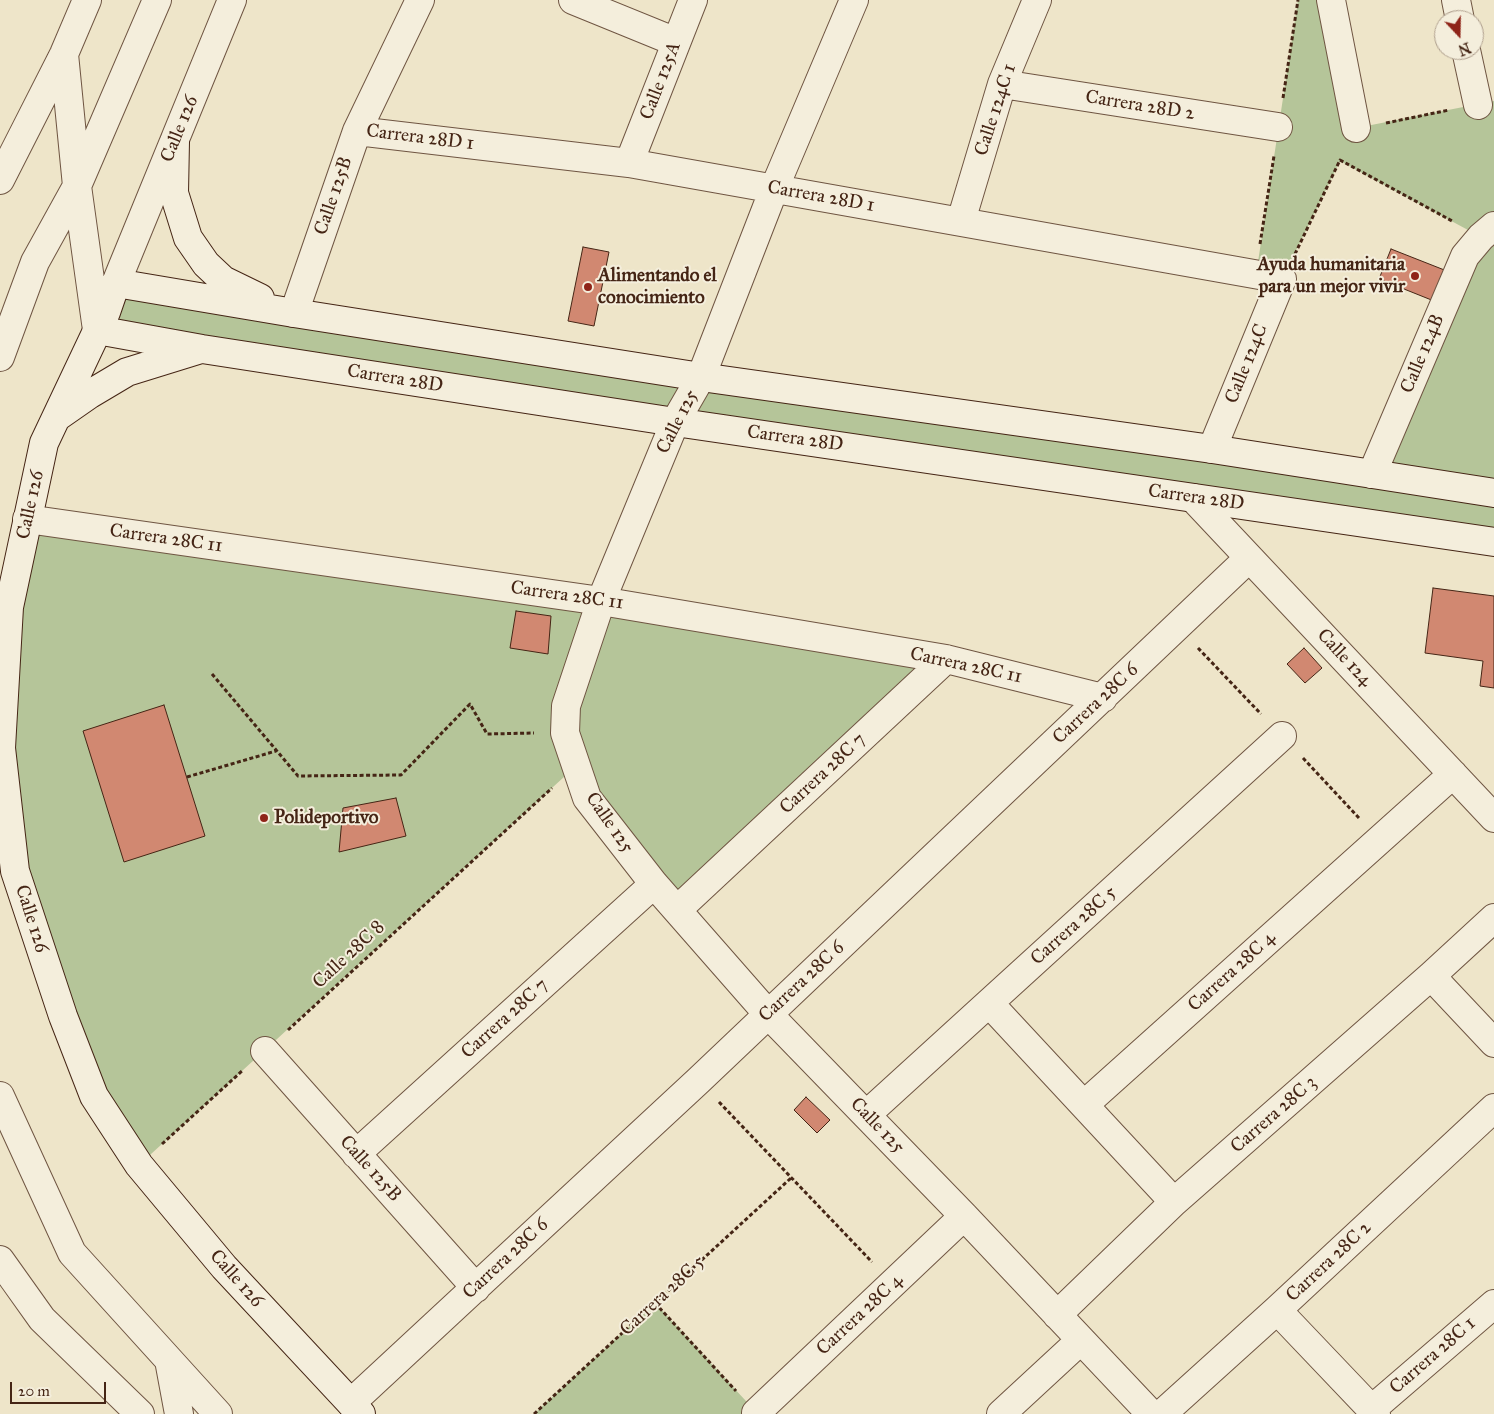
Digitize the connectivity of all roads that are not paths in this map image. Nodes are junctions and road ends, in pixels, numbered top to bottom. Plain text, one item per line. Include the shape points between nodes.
1 (87, 0) edge
2 (157, 0) edge
3 (232, 0) edge
4 (420, 0) edge
5 (573, 0) edge
6 (693, 0) edge
7 (854, 0) edge
8 (1037, 0) edge
9 (1331, 0) edge
10 (676, 42) junction
11 (64, 54) junction
12 (1468, 60) edge
13 (1002, 84) junction
14 (1478, 105) road end
15 (1278, 127) road end
16 (1356, 128) road end
17 (356, 131) junction
18 (175, 141) junction
19 (629, 163) junction
20 (0, 180) edge
21 (77, 186) junction
22 (774, 190) junction
23 (961, 221) junction
24 (1488, 231) edge
25 (1282, 279) joint
26 (116, 283) junction
27 (294, 313) junction
28 (97, 330) junction
29 (202, 349) junction
30 (0, 357) edge
31 (701, 377) junction
32 (56, 418) junction
33 (675, 422) junction
34 (1212, 449) junction
35 (1372, 474) junction
36 (1494, 492) edge
37 (1193, 498) junction
38 (27, 520) junction
39 (1494, 542) edge
40 (1249, 558) junction
41 (601, 601) junction
42 (946, 659) junction
43 (1103, 698) junction
44 (1282, 736) dead end
45 (1453, 774) junction
46 (1494, 818) edge
47 (654, 884) junction
48 (677, 910) junction
49 (1494, 918) edge
50 (1431, 976) junction
51 (989, 1003) junction
52 (768, 1014) junction
53 (1494, 1043) edge
54 (265, 1051) road end
55 (0, 1096) edge
56 (1085, 1104) junction
57 (1494, 1108) edge
58 (866, 1115) junction
59 (356, 1154) junction
60 (1174, 1202) junction
61 (964, 1216) junction
62 (0, 1260) edge
63 (476, 1288) junction
64 (1494, 1304) edge
65 (1277, 1310) junction
66 (1057, 1315) junction
67 (1081, 1340) junction
68 (169, 1360) junction
69 (356, 1409) edge
70 (1374, 1412) edge
71 (756, 1413) road end
72 (140, 1414) edge
73 (178, 1414) edge
74 (218, 1414) edge
75 (1001, 1414) edge
76 (1151, 1414) edge
77 (1162, 1414) edge

1 - 11 street
2 - 21 street
3 - 18 street, Calle 126
4 - 17 street, Calle 125B
5 - 10 street
6 - 10 street, Calle 125A
7 - 22 street, Calle 125
8 - 13 street, Calle 124C 1
9 - 16 street
10 - 19 street, Calle 125A
11 - 20 street
11 - 21 street
12 - 14 street
13 - 15 street, Carrera 28D 2
13 - 23 street, Calle 124C 1
17 - 19 street, Carrera 28D 1
17 - 27 street, Calle 125B
18 - 26 street, Calle 126
18 - 27 street via 174,193 188,238 206,264 223,280
19 - 22 street, Carrera 28D 1
21 - 28 street
21 - 30 street via 35,262
22 - 23 street, Carrera 28D 1
22 - 31 street, Calle 125
23 - 25 street, Carrera 28D 1
24 - 35 street, Calle 124B via 1465,256
25 - 34 street, Calle 124C
26 - 27 street
26 - 28 street, Calle 126
27 - 31 street
28 - 29 street, Carrera 28D
28 - 32 street, Calle 126
29 - 32 street via 127,372
29 - 33 street, Carrera 28D
31 - 33 street, Calle 125
31 - 34 street
32 - 38 street, Calle 126 via 44,443
33 - 37 street, Carrera 28D
33 - 41 street, Calle 125
34 - 35 street
35 - 36 street
37 - 39 street, Carrera 28D
37 - 40 street, Calle 124
38 - 41 street, Carrera 28C 11
38 - 69 street, Calle 126 via 9,607 1,748 15,871 64,1016 94,1096 140,1165 224,1266
40 - 43 street, Carrera 28C 6
40 - 45 street, Calle 124
41 - 42 street, Carrera 28C 11
41 - 47 street, Calle 125 via 566,706 565,733 587,798
42 - 43 street, Carrera 28C 11
42 - 48 street, Carrera 28C 7
43 - 52 street, Carrera 28C 6
44 - 51 street, Carrera 28C 5
45 - 46 street, Calle 124
45 - 56 street, Carrera 28C 4
47 - 48 street, Calle 125
47 - 59 street, Carrera 28C 7
48 - 52 street, Calle 125
49 - 50 street, Carrera 28C 3
50 - 53 street
50 - 60 street, Carrera 28C 3
51 - 56 street
51 - 58 street, Carrera 28C 5
52 - 58 street, Calle 125
52 - 63 street, Carrera 28C 6
54 - 59 street, Calle 125B
55 - 68 street via 72,1253
56 - 60 street
57 - 65 street, Carrera 28C 2
58 - 61 street, Calle 125
59 - 63 street, Calle 125B
60 - 66 street, Carrera 28C 3
61 - 66 street, Calle 125
61 - 71 street, Carrera 28C 4
62 - 72 street via 42,1319
63 - 69 street, Carrera 28C 6
64 - 70 street, Carrera 28C 1
65 - 70 street
65 - 77 street, Carrera 28C 2
66 - 67 street, Calle 125
67 - 75 street
67 - 76 street, Calle 125
68 - 73 street
68 - 74 street

